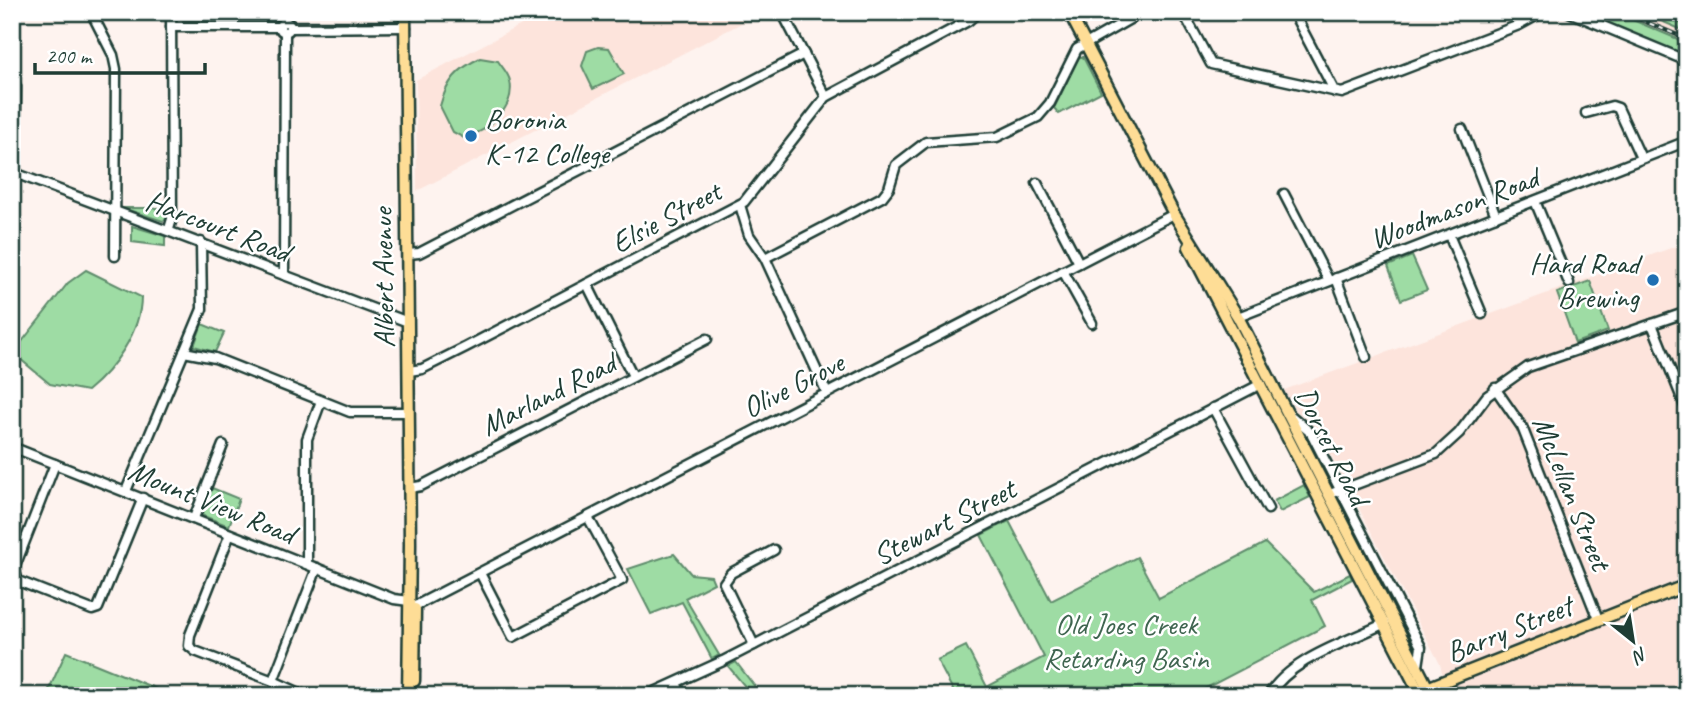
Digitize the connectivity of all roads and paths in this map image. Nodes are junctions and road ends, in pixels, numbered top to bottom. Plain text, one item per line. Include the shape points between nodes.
1 (91, 12) edge
2 (171, 12) edge
3 (285, 12) edge
4 (405, 12) edge
5 (782, 12) edge
6 (978, 12) edge
7 (1069, 12) edge
8 (1142, 12) edge
9 (1183, 12) edge
10 (1293, 12) edge
11 (1543, 12) edge
12 (1569, 12) edge
13 (171, 27) junction
14 (285, 27) junction
15 (406, 27) junction
16 (1085, 43) junction
17 (804, 54) junction
18 (1687, 61) edge
19 (12, 78) edge
20 (1335, 92) junction
21 (826, 97) junction
22 (1586, 113) dead end
23 (1462, 129) dead end
24 (1687, 141) edge
25 (1641, 158) junction
26 (14, 172) edge
27 (1037, 183) dead end
28 (1284, 194) dead end
29 (1535, 201) junction
30 (740, 205) junction
31 (116, 213) junction
32 (1496, 216) junction
33 (1176, 219) junction
34 (169, 229) junction
35 (1449, 235) junction
36 (201, 243) junction
37 (408, 254) junction
38 (115, 256) dead end
39 (765, 258) junction
40 (1079, 263) junction
41 (1063, 271) junction
42 (284, 275) junction
43 (1332, 280) junction
44 (1569, 283) dead end
45 (587, 285) junction
46 (1687, 312) edge
47 (1482, 314) dead end
48 (1233, 319) junction
49 (408, 322) junction
50 (1092, 323) dead end
51 (1652, 324) junction
52 (707, 339) dead end
53 (184, 352) junction
54 (1366, 357) dead end
55 (409, 371) junction
56 (633, 376) junction
57 (1266, 382) junction
58 (1496, 388) junction
59 (827, 393) junction
60 (321, 401) junction
61 (1213, 408) junction
62 (1687, 411) edge
63 (409, 412) junction
64 (1289, 414) junction
65 (223, 445) dead end
66 (12, 447) edge
67 (55, 464) junction
68 (410, 488) junction
69 (1341, 489) junction
70 (126, 491) junction
71 (1330, 494) junction
72 (143, 498) junction
73 (1268, 509) dead end
74 (588, 517) junction
75 (194, 518) junction
76 (230, 534) junction
77 (774, 550) dead end
78 (307, 564) junction
79 (317, 568) junction
80 (480, 573) junction
81 (1687, 585) edge
82 (412, 604) junction
83 (1598, 619) junction
84 (1385, 623) junction
85 (754, 645) junction
86 (1418, 666) junction
87 (273, 681) junction
88 (676, 683) junction
89 (1425, 693) edge
90 (317, 695) edge
91 (408, 696) edge
92 (414, 696) edge
93 (646, 696) edge
94 (682, 696) edge
95 (1268, 696) edge

1 - 31 street via 116,69
2 - 13 street
3 - 14 street
4 - 15 main road, Albert Avenue
5 - 17 street
6 - 21 street, Elsie Street
7 - 16 main road, Dorset Road
8 - 16 street
9 - 20 street via 1211,64
10 - 20 street
11 - 20 street via 1357,88
12 - 18 street
13 - 14 street
13 - 34 street
14 - 15 street
14 - 42 street
15 - 37 main road, Albert Avenue
16 - 33 main road, Dorset Road
16 - 39 street via 1077,49 1038,117 997,137 926,142 896,165 882,197
17 - 21 street
17 - 37 street via 419,253
19 - 26 street via 16,87
21 - 30 street, Elsie Street
22 - 25 street via 1618,108
23 - 32 street
24 - 25 street, Woodmason Road
25 - 29 street, Woodmason Road
26 - 31 street, Harcourt Road
27 - 40 street
28 - 43 street
29 - 32 street, Woodmason Road
29 - 44 street
30 - 39 street via 749,235
30 - 45 street, Elsie Street
31 - 34 street, Harcourt Road
31 - 38 street
32 - 35 street, Woodmason Road
33 - 40 street, Olive Grove
33 - 48 main road, Dorset Road
34 - 36 street, Harcourt Road
35 - 43 street, Woodmason Road
35 - 47 street
36 - 42 street, Harcourt Road
36 - 53 street via 202,309
37 - 49 main road, Albert Avenue
39 - 59 street
40 - 41 street, Olive Grove
41 - 50 street
41 - 59 street, Olive Grove
42 - 49 street, Harcourt Road
43 - 48 street, Woodmason Road
43 - 54 street
45 - 55 street, Elsie Street via 422,369
45 - 56 street
46 - 51 street
48 - 57 main road, Dorset Road
49 - 55 main road, Albert Avenue
51 - 58 street via 1528,367
51 - 62 street
52 - 56 street, Marland Road
53 - 60 street via 215,358
53 - 70 street
55 - 63 main road, Albert Avenue
56 - 68 street, Marland Road
57 - 61 street, Stewart Street
57 - 64 main road, Dorset Road
57 - 84 main road, Dorset Road
58 - 69 street via 1436,454
58 - 83 street, McLellan Street via 1522,427
59 - 74 street, Olive Grove
60 - 63 street via 350,412
60 - 78 street via 307,439
61 - 73 street
61 - 85 street, Stewart Street
63 - 68 main road, Albert Avenue
64 - 69 street via 1311,433
64 - 71 main road, Dorset Road
65 - 75 street
66 - 67 street, Mount View Road
67 - 70 street, Mount View Road
67 - 72 street via 14,569 18,581 92,610 97,608
68 - 82 main road, Albert Avenue
69 - 71 street
69 - 86 street via 1421,648
70 - 72 street, Mount View Road
71 - 86 main road, Dorset Road
72 - 75 street, Mount View Road
74 - 80 street, Olive Grove
74 - 80 street via 622,580 573,606 513,637
75 - 76 street, Mount View Road
76 - 78 street, Mount View Road
76 - 87 street via 189,646
77 - 85 street via 731,573 724,583
78 - 79 street, Mount View Road
79 - 82 street, Mount View Road
79 - 87 street
80 - 82 street, Olive Grove
81 - 83 main road, Barry Street
82 - 91 main road, Albert Avenue
82 - 92 main road, Albert Avenue
83 - 89 main road, Barry Street
84 - 89 main road, Dorset Road
84 - 95 street via 1290,671
85 - 88 street, Stewart Street
86 - 89 main road, Dorset Road
87 - 90 street via 302,694
88 - 93 street, Stewart Street
88 - 94 street

